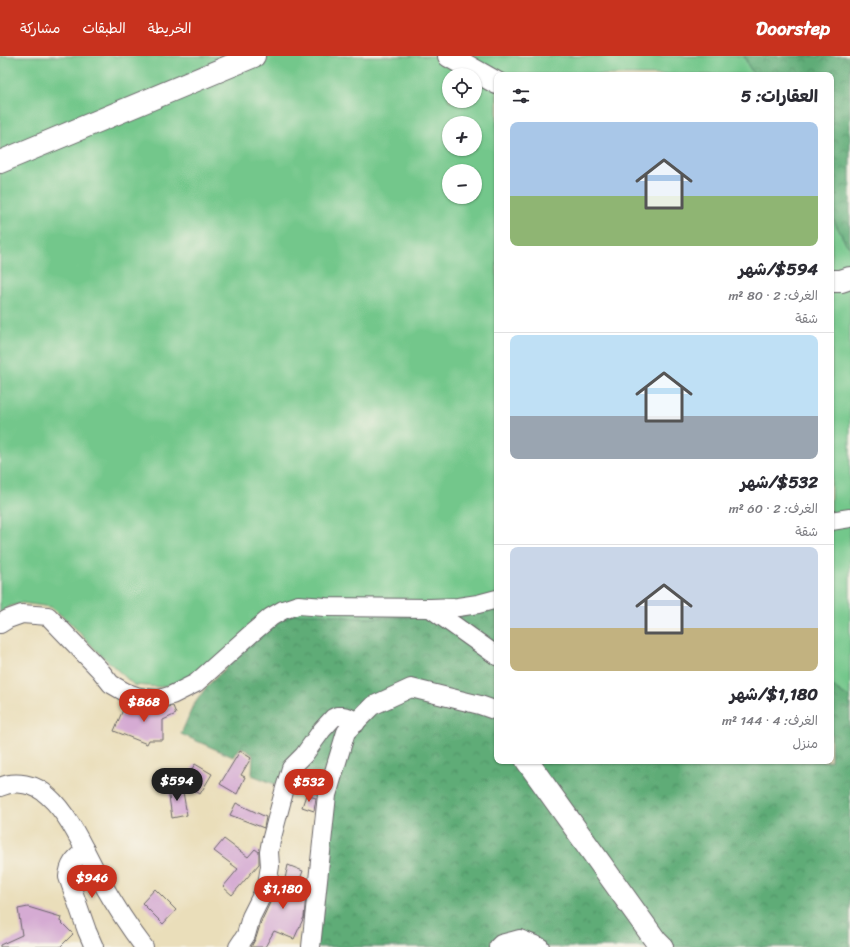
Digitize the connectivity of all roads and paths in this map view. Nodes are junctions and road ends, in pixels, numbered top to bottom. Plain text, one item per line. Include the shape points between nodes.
1 (254, 56) edge
2 (449, 56) edge
3 (494, 81) edge
4 (0, 162) edge
5 (850, 278) edge
6 (834, 281) edge
7 (850, 518) edge
8 (834, 521) edge
9 (494, 600) edge
10 (430, 608) junction
11 (0, 624) edge
12 (494, 654) edge
13 (494, 710) edge
14 (356, 723) junction
15 (529, 764) edge
16 (0, 786) edge
17 (85, 850) junction
18 (94, 947) edge
19 (144, 947) edge
20 (238, 947) edge
21 (311, 947) edge
22 (498, 947) edge
23 (540, 947) edge
24 (662, 947) edge

1 - 4 street
2 - 3 street
5 - 6 street
7 - 8 street
9 - 10 street via 458,607
10 - 11 street via 298,606 283,610 252,632 196,683 160,699 136,696 111,684 48,616 22,614
10 - 12 street
13 - 14 street via 411,688 372,706
14 - 20 street via 348,717 332,718 292,768 271,841 267,884 251,917 246,935
14 - 21 street via 346,732 327,795
15 - 24 street
16 - 17 street via 24,784 48,795 64,813
17 - 18 street via 70,865 68,877
17 - 19 street via 100,880
22 - 23 street via 500,944 520,939

